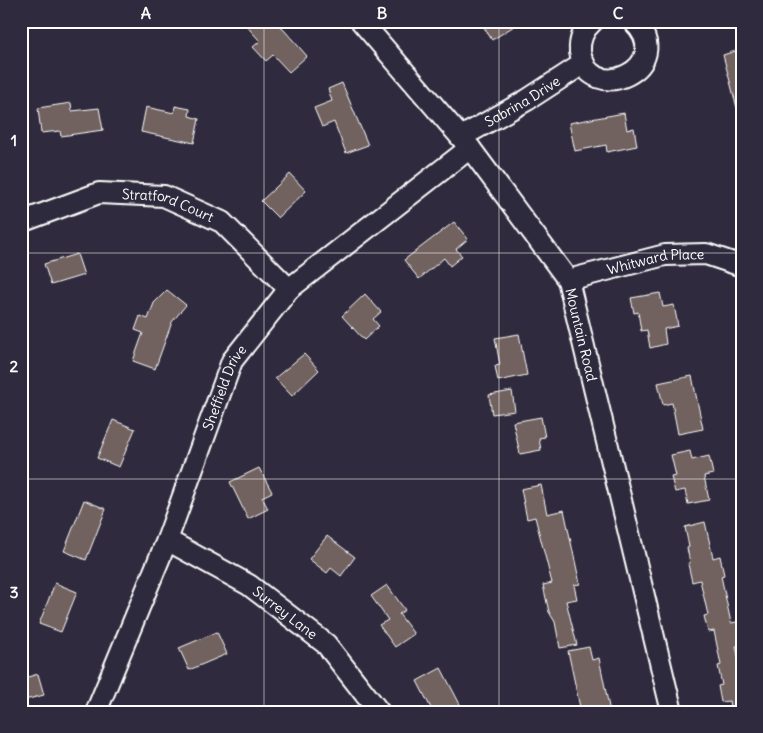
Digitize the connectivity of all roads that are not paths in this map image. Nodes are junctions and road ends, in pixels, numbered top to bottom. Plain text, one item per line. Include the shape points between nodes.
1 (361, 21) edge
2 (593, 21) edge
3 (633, 21) edge
4 (584, 63) junction
5 (465, 143) junction
6 (21, 222) edge
7 (742, 266) edge
8 (568, 280) junction
9 (289, 288) junction
10 (167, 540) junction
11 (96, 712) edge
12 (379, 712) edge
13 (672, 712) edge

1 - 5 street, Mountain Road
2 - 4 street via 582,35 580,44
3 - 4 street via 644,35 646,44 645,54 636,71 608,80 598,77
4 - 5 street, Sabrina Drive
5 - 8 street, Mountain Road
5 - 9 street, Sheffield Drive
6 - 9 street, Stratford Court via 99,193 164,196 222,222
7 - 8 street, Whitward Place via 706,254 665,255
8 - 13 street, Mountain Road
9 - 10 street, Sheffield Drive via 232,362
10 - 11 street, Sheffield Drive
10 - 12 street, Surrey Lane via 249,585 326,644

